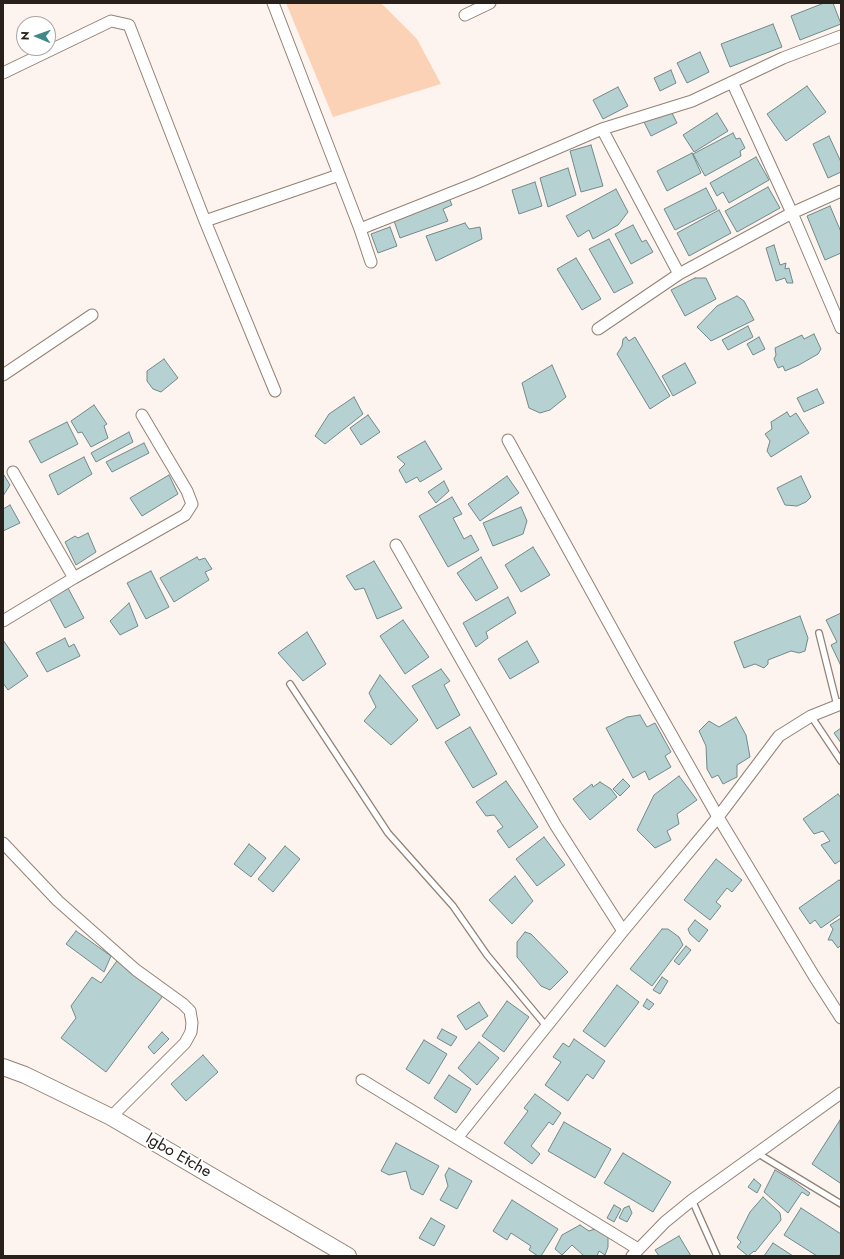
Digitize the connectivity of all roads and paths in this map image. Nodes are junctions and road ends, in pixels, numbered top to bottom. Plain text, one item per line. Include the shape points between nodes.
1 (273, 3) edge
2 (490, 3) edge
3 (465, 14) dead end
4 (841, 36) edge
5 (3, 73) edge
6 (732, 82) junction
7 (602, 129) junction
8 (339, 175) junction
9 (841, 191) edge
10 (792, 213) junction
11 (205, 221) junction
12 (360, 229) junction
13 (371, 262) dead end
14 (679, 274) junction
15 (92, 314) dead end
16 (841, 328) edge
17 (598, 329) dead end
18 (3, 375) edge
19 (275, 391) dead end
20 (142, 415) dead end
21 (508, 440) dead end
22 (13, 472) dead end
23 (396, 545) dead end
24 (74, 578) junction
25 (3, 621) edge
26 (819, 633) dead end
27 (290, 684) dead end
28 (839, 704) edge
29 (811, 716) junction
30 (841, 761) edge
31 (718, 817) junction
32 (3, 843) edge
33 (622, 931) junction
34 (841, 1018) edge
35 (546, 1027) junction
36 (3, 1067) edge
37 (362, 1080) dead end
38 (841, 1093) edge
39 (111, 1117) junction
40 (457, 1138) junction
41 (757, 1154) junction
42 (692, 1200) junction
43 (841, 1204) edge
44 (635, 1253) edge
45 (348, 1256) edge
46 (717, 1256) edge

1 - 8 street
2 - 3 street
4 - 6 street via 783,58
5 - 11 street via 110,21 129,25
6 - 7 street via 692,101
6 - 10 street
7 - 12 street
7 - 14 street
8 - 11 street
8 - 12 street
9 - 10 street
10 - 14 street
10 - 16 street
11 - 19 street
12 - 13 street
14 - 17 street
15 - 18 street
20 - 24 street via 187,491 192,504 185,515
21 - 31 street
22 - 24 street
23 - 33 street via 556,826
24 - 25 street
26 - 28 lane
27 - 35 lane via 388,833 453,906 487,956
28 - 29 street
29 - 30 lane
29 - 31 street via 779,736
31 - 33 street
31 - 34 street
32 - 39 street via 58,901 136,970 190,1011 192,1028 185,1043
33 - 35 street
35 - 40 street
36 - 39 street, Igbo Etche
37 - 40 street
38 - 41 street
39 - 45 street, Igbo Etche
40 - 44 street
41 - 42 street
41 - 43 lane
42 - 44 street via 665,1222
42 - 46 lane

